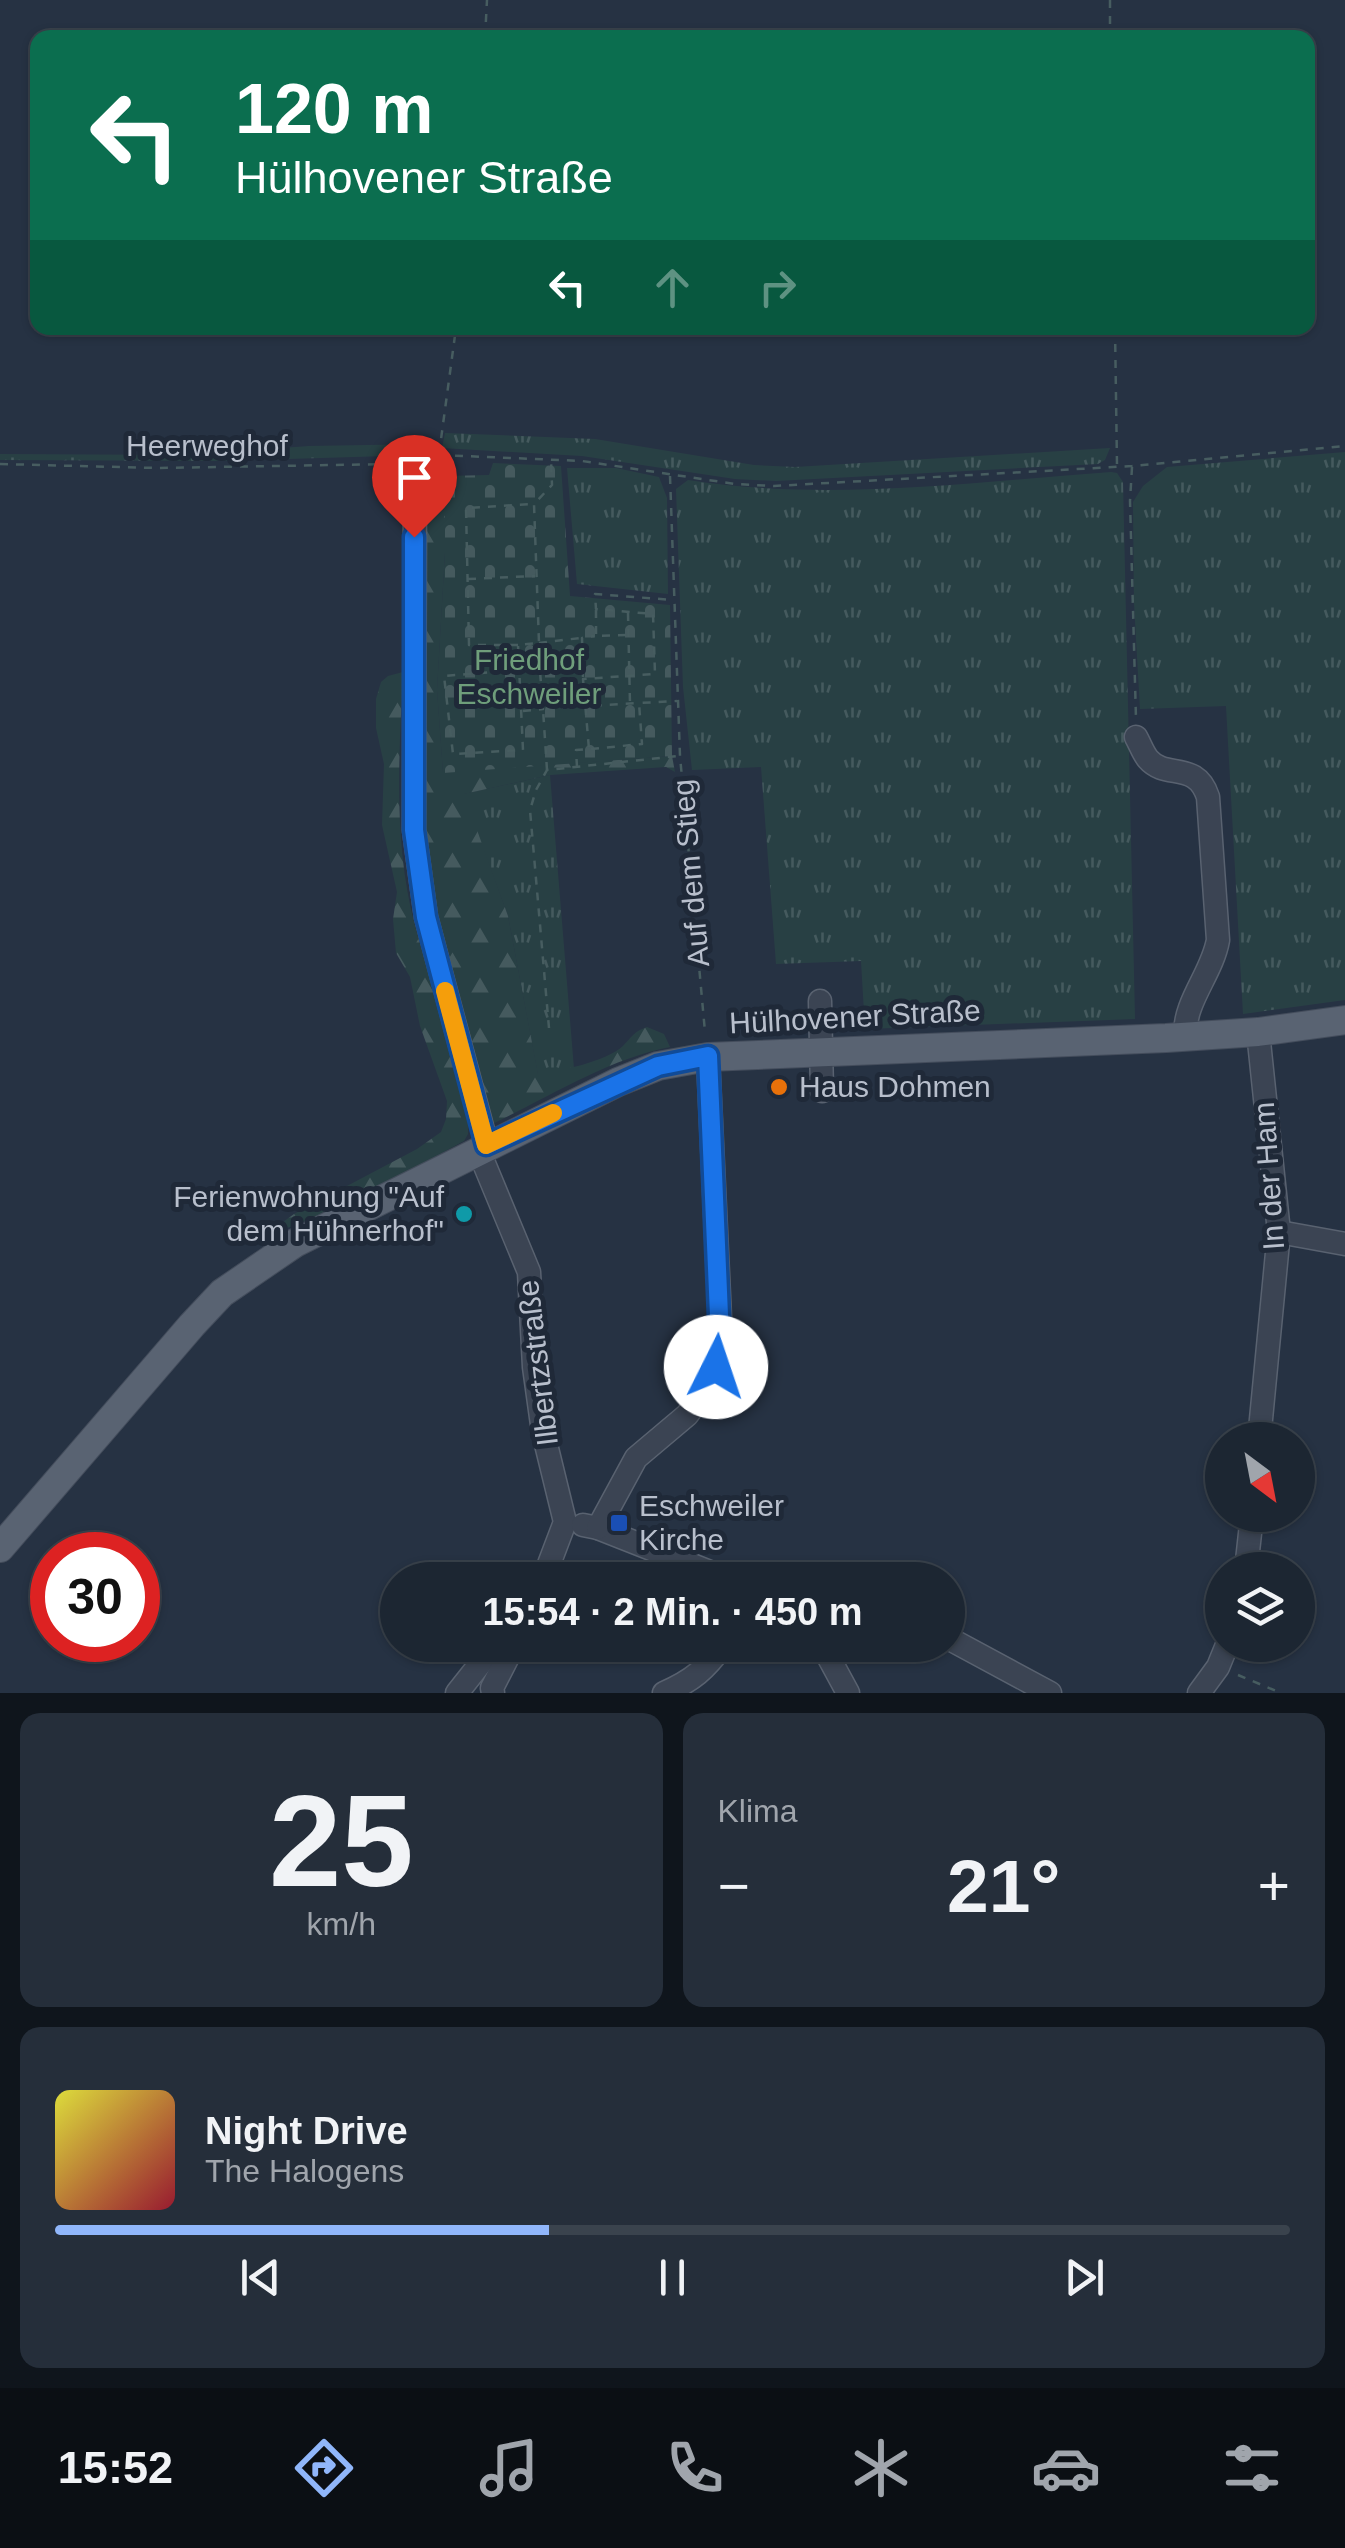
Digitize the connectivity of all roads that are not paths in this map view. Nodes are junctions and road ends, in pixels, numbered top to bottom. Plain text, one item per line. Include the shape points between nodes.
1 (414, 464) road end
2 (1136, 737) road end
3 (820, 1001) dead end
4 (1345, 1020) edge
5 (1258, 1032) junction
6 (1185, 1036) junction
7 (822, 1051) junction
8 (708, 1056) junction
9 (822, 1091) dead end
10 (482, 1147) junction
11 (1279, 1232) junction
12 (1345, 1244) edge
13 (1261, 1422) edge
14 (565, 1522) junction
15 (598, 1528) junction
16 (0, 1548) edge
17 (549, 1562) edge
18 (684, 1562) edge
19 (965, 1647) edge
20 (480, 1662) edge
21 (505, 1662) edge
22 (711, 1662) edge
23 (831, 1662) edge
24 (1218, 1662) edge
25 (457, 1693) edge
26 (493, 1693) edge
27 (664, 1693) edge
28 (848, 1693) edge
29 (1050, 1693) edge
30 (1199, 1693) edge

1 - 10 street, Ilbertzstraße via 414,830 426,917
2 - 6 street via 1147,759 1195,776 1208,797 1218,940 1185,1018
3 - 7 street
4 - 5 main road, Hülhovener Straße
5 - 6 main road, Hülhovener Straße
5 - 11 street, In der Ham
6 - 7 main road, Hülhovener Straße
7 - 8 main road, Hülhovener Straße
7 - 9 street
8 - 10 main road, Hülhovener Straße via 658,1066
8 - 15 street via 716,1367 687,1415 636,1458
10 - 14 street, Ilbertzstraße via 529,1272 543,1432
10 - 16 main road, Hülhovener Straße via 295,1243 222,1293
11 - 12 street
11 - 13 street, In der Ham
14 - 15 street
14 - 17 street
15 - 18 street
19 - 29 street
20 - 25 street
21 - 26 street
22 - 27 street via 690,1682
23 - 28 street
24 - 30 street

